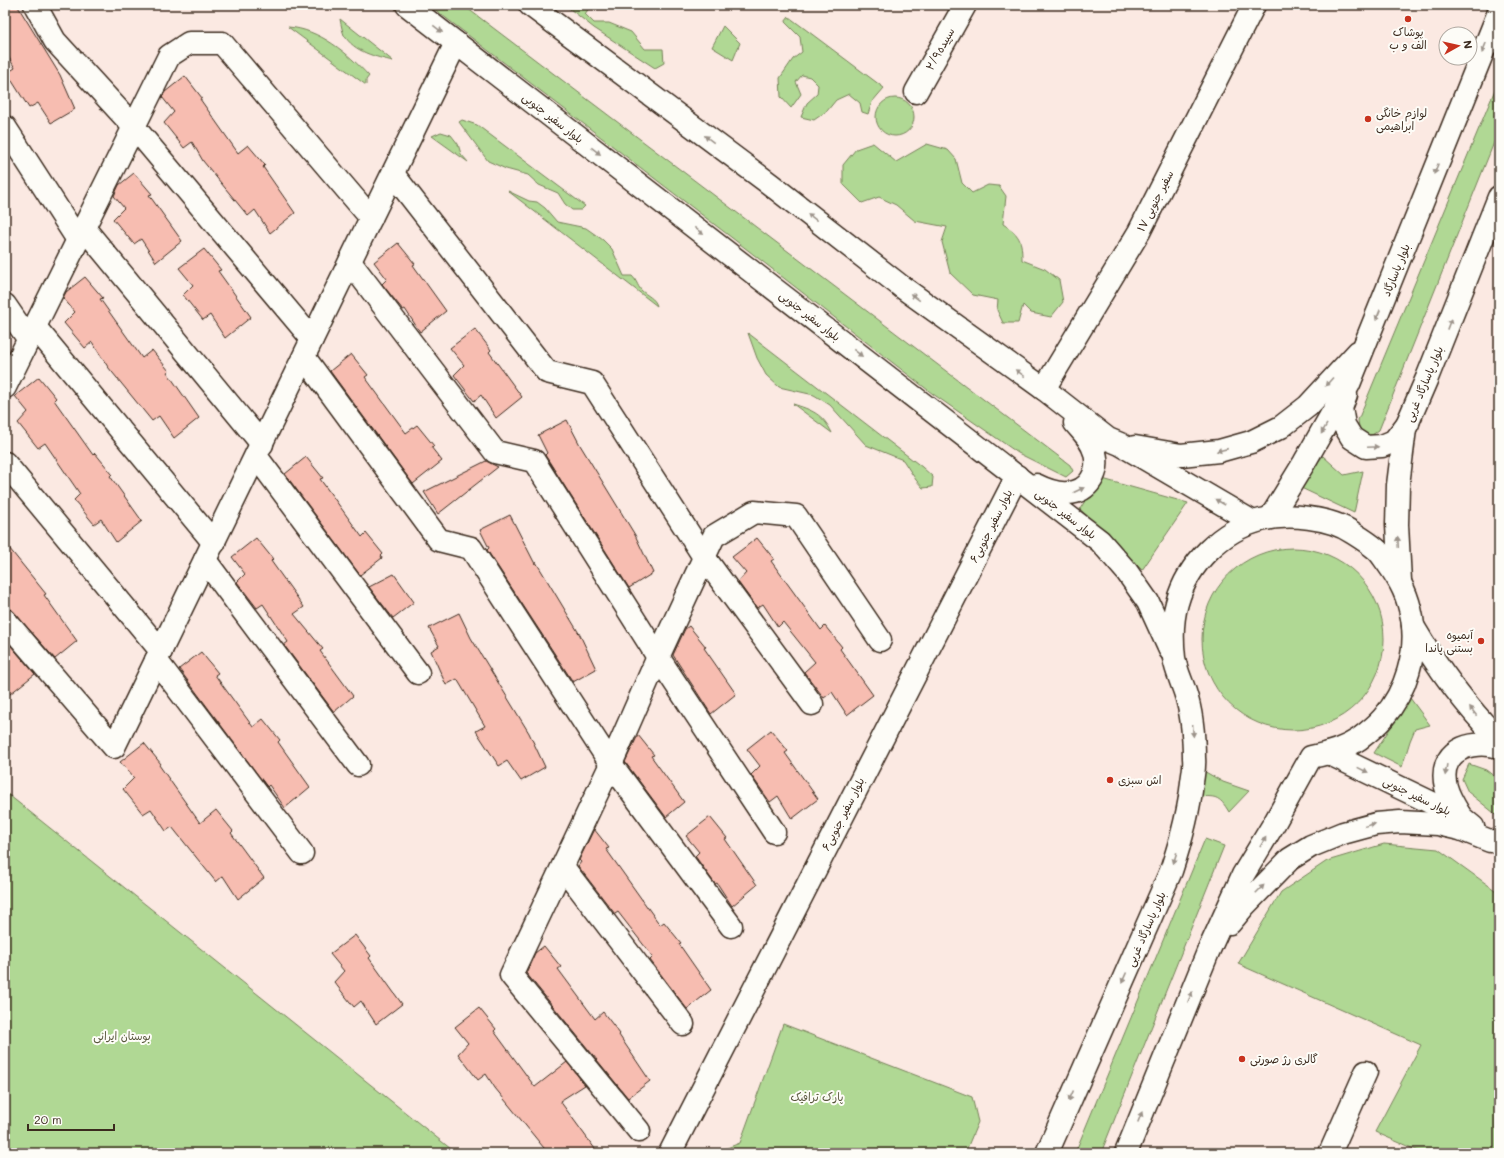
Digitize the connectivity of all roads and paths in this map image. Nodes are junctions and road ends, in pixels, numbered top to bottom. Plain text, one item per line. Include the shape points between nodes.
1 (35, 5) edge
2 (407, 5) edge
3 (530, 5) edge
4 (964, 5) edge
5 (1254, 5) edge
6 (1499, 12) edge
7 (456, 43) junction
8 (916, 92) dead end
9 (5, 126) edge
10 (134, 127) junction
11 (393, 174) junction
12 (1499, 197) edge
13 (371, 218) junction
14 (1495, 220) edge
15 (81, 234) junction
16 (350, 262) junction
17 (5, 305) edge
18 (32, 333) junction
19 (1366, 344) junction
20 (308, 348) junction
21 (8, 378) edge
22 (1349, 384) junction
23 (1044, 389) junction
24 (1408, 423) junction
25 (1120, 444) junction
26 (259, 450) junction
27 (5, 463) edge
28 (1017, 476) junction
29 (1262, 520) junction
30 (209, 551) junction
31 (704, 557) junction
32 (1400, 581) junction
33 (5, 620) edge
34 (1414, 626) junction
35 (880, 640) dead end
36 (159, 656) junction
37 (658, 657) junction
38 (1174, 660) junction
39 (418, 673) dead end
40 (812, 704) dead end
41 (1499, 740) edge
42 (1499, 747) edge
43 (1319, 755) junction
44 (611, 764) junction
45 (358, 765) dead end
46 (1461, 817) junction
47 (774, 832) dead end
48 (1494, 845) edge
49 (302, 853) dead end
50 (563, 867) junction
51 (731, 926) dead end
52 (1208, 952) junction
53 (683, 1024) dead end
54 (1366, 1072) dead end
55 (639, 1131) dead end
56 (670, 1153) edge
57 (1047, 1153) edge
58 (1126, 1153) edge
59 (1330, 1153) edge

1 - 10 street via 55,41
2 -> 7 street, بلوار سفیر جنوبی
23 -> 3 street via 902,287 770,184
4 - 8 street, سپیده۲/۹
5 - 23 street, سفیر جنوبی ۱۷ via 1139,232
6 -> 19 street, بلوار پاسارگاد
7 - 11 street
7 -> 28 street, بلوار سفیر جنوبی
9 - 15 street
10 - 13 street via 169,56 189,43 222,43
10 - 15 street
10 - 20 street
11 - 13 street
11 - 31 street via 547,372 592,383
12 - 14 street, بلوار پاسارگاد غربی
13 - 16 street
24 -> 14 street, بلوار پاسارگاد غربی
15 - 18 street
15 - 26 street
16 - 20 street
16 - 37 street via 495,452 534,461
17 - 18 street
18 - 21 street
18 - 30 street
19 - 22 street, بلوار پاسارگاد
19 -> 25 street via 1308,406 1280,427 1251,442 1219,451 1181,455
20 - 26 street
20 - 44 street via 439,540 471,548
22 -> 24 street via 1342,408 1344,425 1352,438 1366,447 1382,446 1394,441
22 -> 29 street, بلوار پاسارگاد via 1304,463
23 - 25 street via 1108,439
28 -> 23 street via 1043,488 1064,493 1082,490 1093,479 1097,466 1090,440
32 -> 24 street, بلوار پاسارگاد غربی via 1398,485 1405,429
29 -> 25 street
26 - 30 street
26 - 39 street
27 - 36 street
28 - 38 street, بلوار سفیر جنوبی via 1100,540 1148,602
28 - 56 street, بلوار سفیر جنوبی۶
29 - 32 street via 1309,517 1346,528 1378,550
29 - 38 street via 1228,534 1206,553 1188,576 1177,602 1172,631
30 - 36 street
30 - 45 street
31 - 35 street via 714,536 754,512 796,516
31 - 37 street
31 - 40 street
32 - 34 street via 1409,603
33 - 36 street via 114,747
41 -> 34 street via 1479,720 1436,663
34 - 43 street via 1412,659 1408,672 1401,690 1383,718 1358,740
36 - 49 street
37 - 44 street
37 - 47 street
38 -> 57 street, بلوار پاسارگاد غربی via 1192,722 1195,761 1185,826 1172,871
42 -> 46 street via 1469,745 1450,756 1445,770 1446,785 1451,802
43 -> 46 street, بلوار سفیر جنوبی
52 -> 43 street via 1243,875
44 - 50 street
44 - 51 street
46 - 48 street, بلوار سفیر جنوبی
52 -> 48 street via 1245,904 1290,859 1311,846 1343,832 1376,824 1438,824 1460,829
50 - 53 street
50 - 55 street via 511,975
58 -> 52 street
54 - 59 street

